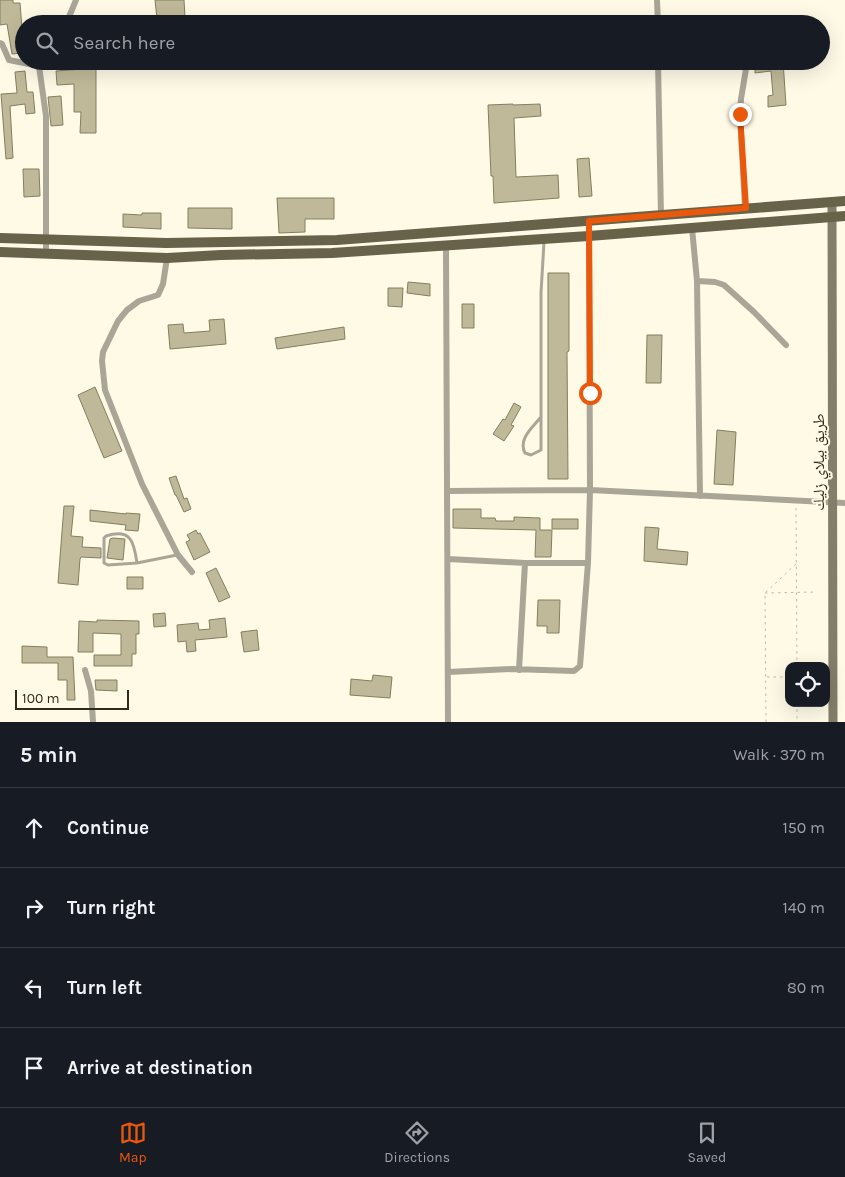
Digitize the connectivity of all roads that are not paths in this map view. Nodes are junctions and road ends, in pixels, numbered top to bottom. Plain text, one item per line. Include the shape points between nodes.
1 (76, 0) edge
2 (657, 0) edge
3 (70, 15) edge
4 (658, 15) edge
5 (0, 43) edge
6 (15, 61) edge
7 (42, 70) edge
8 (658, 70) edge
9 (746, 70) edge
10 (845, 201) edge
11 (832, 202) junction
12 (746, 208) junction
13 (661, 216) junction
14 (833, 216) junction
15 (845, 216) edge
16 (589, 221) junction
17 (692, 228) junction
18 (416, 235) junction
19 (589, 236) junction
20 (0, 238) edge
21 (46, 239) junction
22 (545, 239) junction
23 (446, 246) junction
24 (417, 247) junction
25 (0, 252) edge
26 (46, 254) junction
27 (166, 258) junction
28 (697, 281) junction
29 (786, 345) dead end
30 (541, 417) junction
31 (590, 490) junction
32 (448, 491) junction
33 (700, 496) junction
34 (833, 503) junction
35 (845, 503) edge
36 (178, 555) junction
37 (448, 559) junction
38 (138, 563) junction
39 (525, 563) junction
40 (588, 563) junction
41 (192, 572) dead end
42 (85, 670) dead end
43 (519, 670) junction
44 (448, 672) junction
45 (93, 722) edge
46 (448, 722) edge
47 (833, 722) edge

1 - 3 street
2 - 4 street
5 - 6 street via 9,60
7 - 21 street via 46,116
8 - 13 street
9 - 12 street via 740,114
10 - 11 main road
11 - 12 main road
11 - 14 street, طريق بيلاي زليك
12 - 13 main road
13 - 16 main road
14 - 15 main road
14 - 17 main road
14 - 34 street, طريق بيلاي زليك
16 - 18 main road
16 - 19 street
17 - 19 main road
17 - 28 street
18 - 21 main road via 278,242
18 - 24 main road
19 - 22 main road
19 - 31 street
20 - 21 main road
21 - 26 street
22 - 23 main road
22 - 30 lane via 541,294
23 - 24 main road
23 - 32 street
24 - 27 main road via 332,254
25 - 26 main road
26 - 27 main road
27 - 36 street via 162,290 126,310 103,352 102,371 105,390 142,484
28 - 29 street via 724,285
28 - 33 street
30 - 30 lane via 541,450 531,455 525,453 523,439
31 - 32 street
31 - 33 street
31 - 40 street
32 - 37 street
33 - 34 street
34 - 35 street
34 - 47 street, طريق بيلاي زليك
36 - 38 lane
36 - 41 street
37 - 39 street
37 - 44 street
38 - 38 lane via 105,564 104,538 127,535
39 - 40 street
39 - 43 street
40 - 43 street via 580,666 574,671
42 - 45 street via 91,691
43 - 44 street
44 - 46 street

